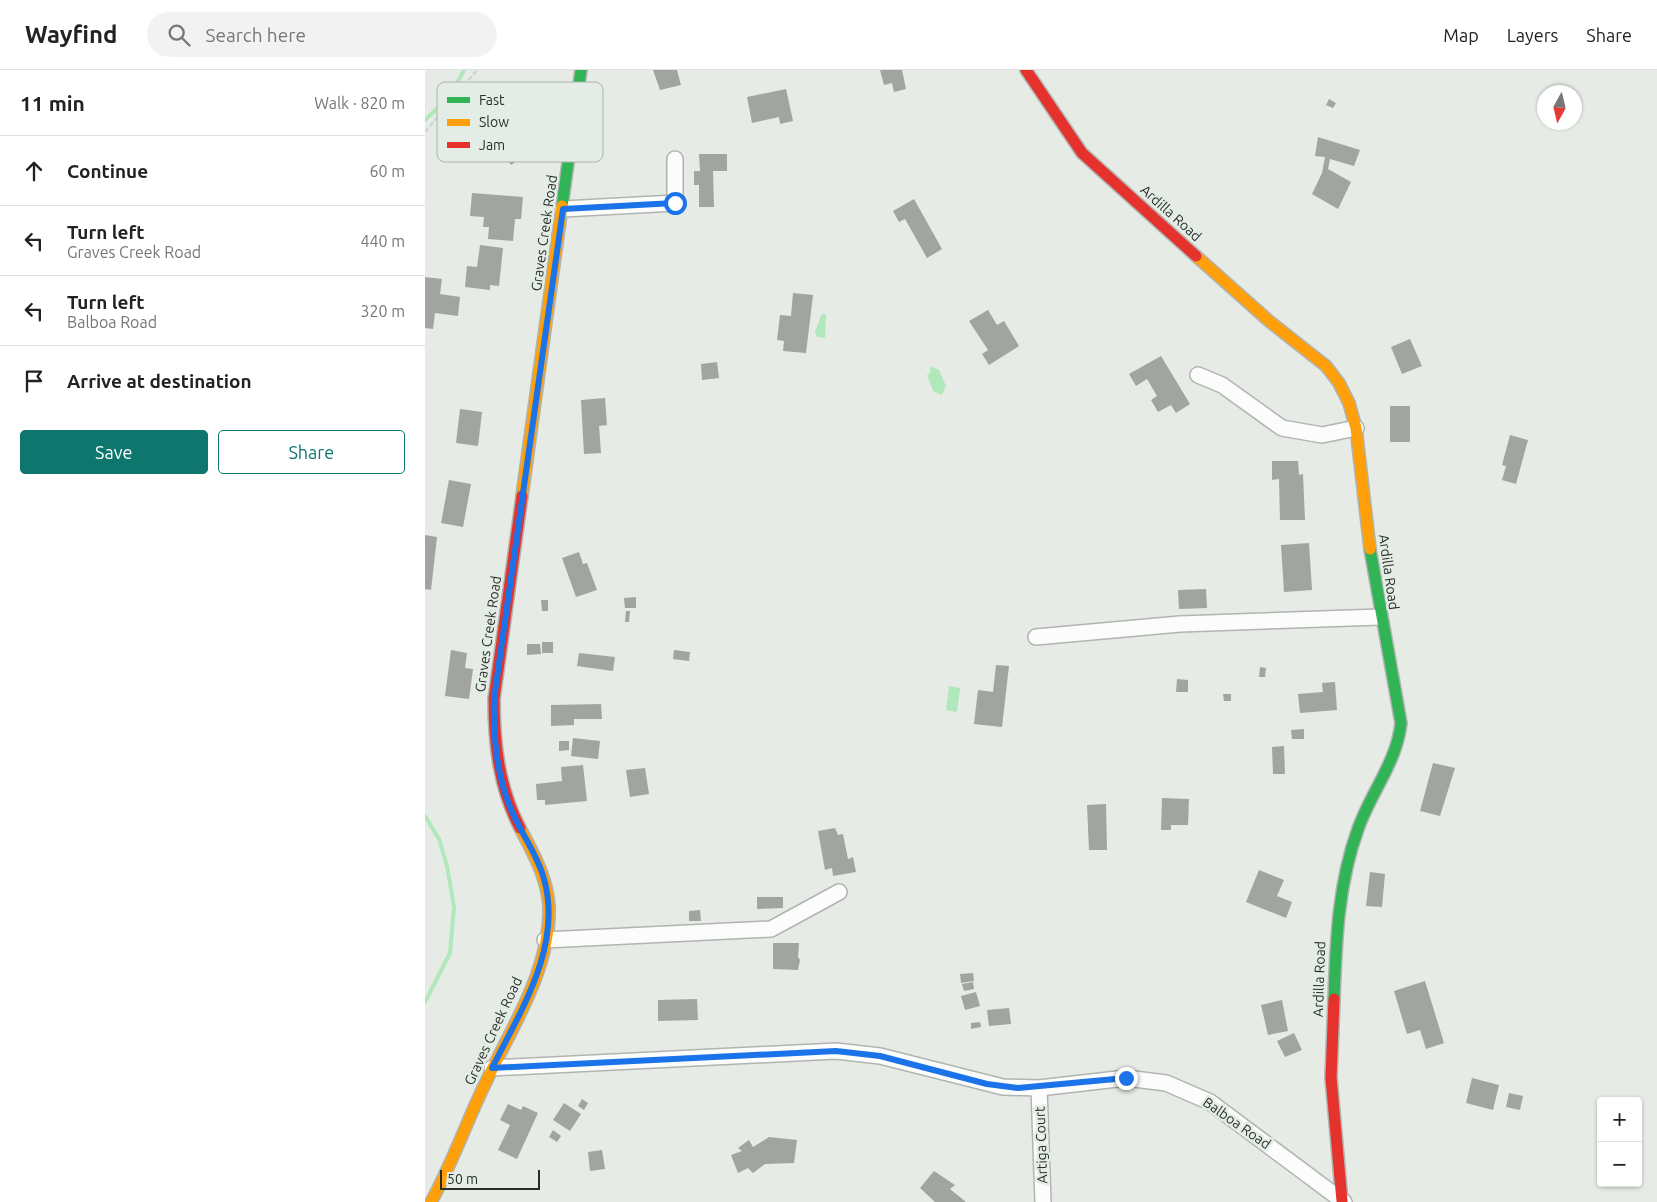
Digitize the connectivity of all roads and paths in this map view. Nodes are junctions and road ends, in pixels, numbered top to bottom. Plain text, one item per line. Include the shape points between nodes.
1 (477, 70) edge
2 (1026, 70) edge
3 (467, 82) edge
4 (437, 118) edge
5 (425, 132) edge
6 (675, 159) dead end
7 (569, 162) edge
8 (563, 209) junction
9 (1198, 375) dead end
10 (1356, 428) junction
11 (1380, 617) junction
12 (1037, 637) dead end
13 (839, 892) dead end
14 (545, 940) junction
15 (492, 1068) junction
16 (1039, 1088) junction
17 (1343, 1201) edge
18 (431, 1202) edge
19 (1043, 1202) edge

1 - 3 path
2 - 10 street, Ardilla Road via 1082,154 1269,321 1326,366 1349,403
4 - 5 path
6 - 8 street via 675,203
7 - 8 street, Graves Creek Road
8 - 14 street, Graves Creek Road via 494,699 493,732 512,813 545,879 548,923
9 - 10 street via 1222,385 1281,428 1322,435
10 - 11 street, Ardilla Road
11 - 12 street via 1179,624
11 - 17 street, Ardilla Road via 1401,723 1399,742 1358,828 1341,892 1336,938 1331,1078
13 - 14 street via 771,929
14 - 15 street, Graves Creek Road via 530,994
15 - 16 street, Balboa Road via 836,1051 880,1056 987,1084
15 - 18 street, Graves Creek Road
16 - 17 street, Balboa Road via 1126,1078 1145,1079 1184,1089 1231,1116
16 - 19 street, Artiga Court

